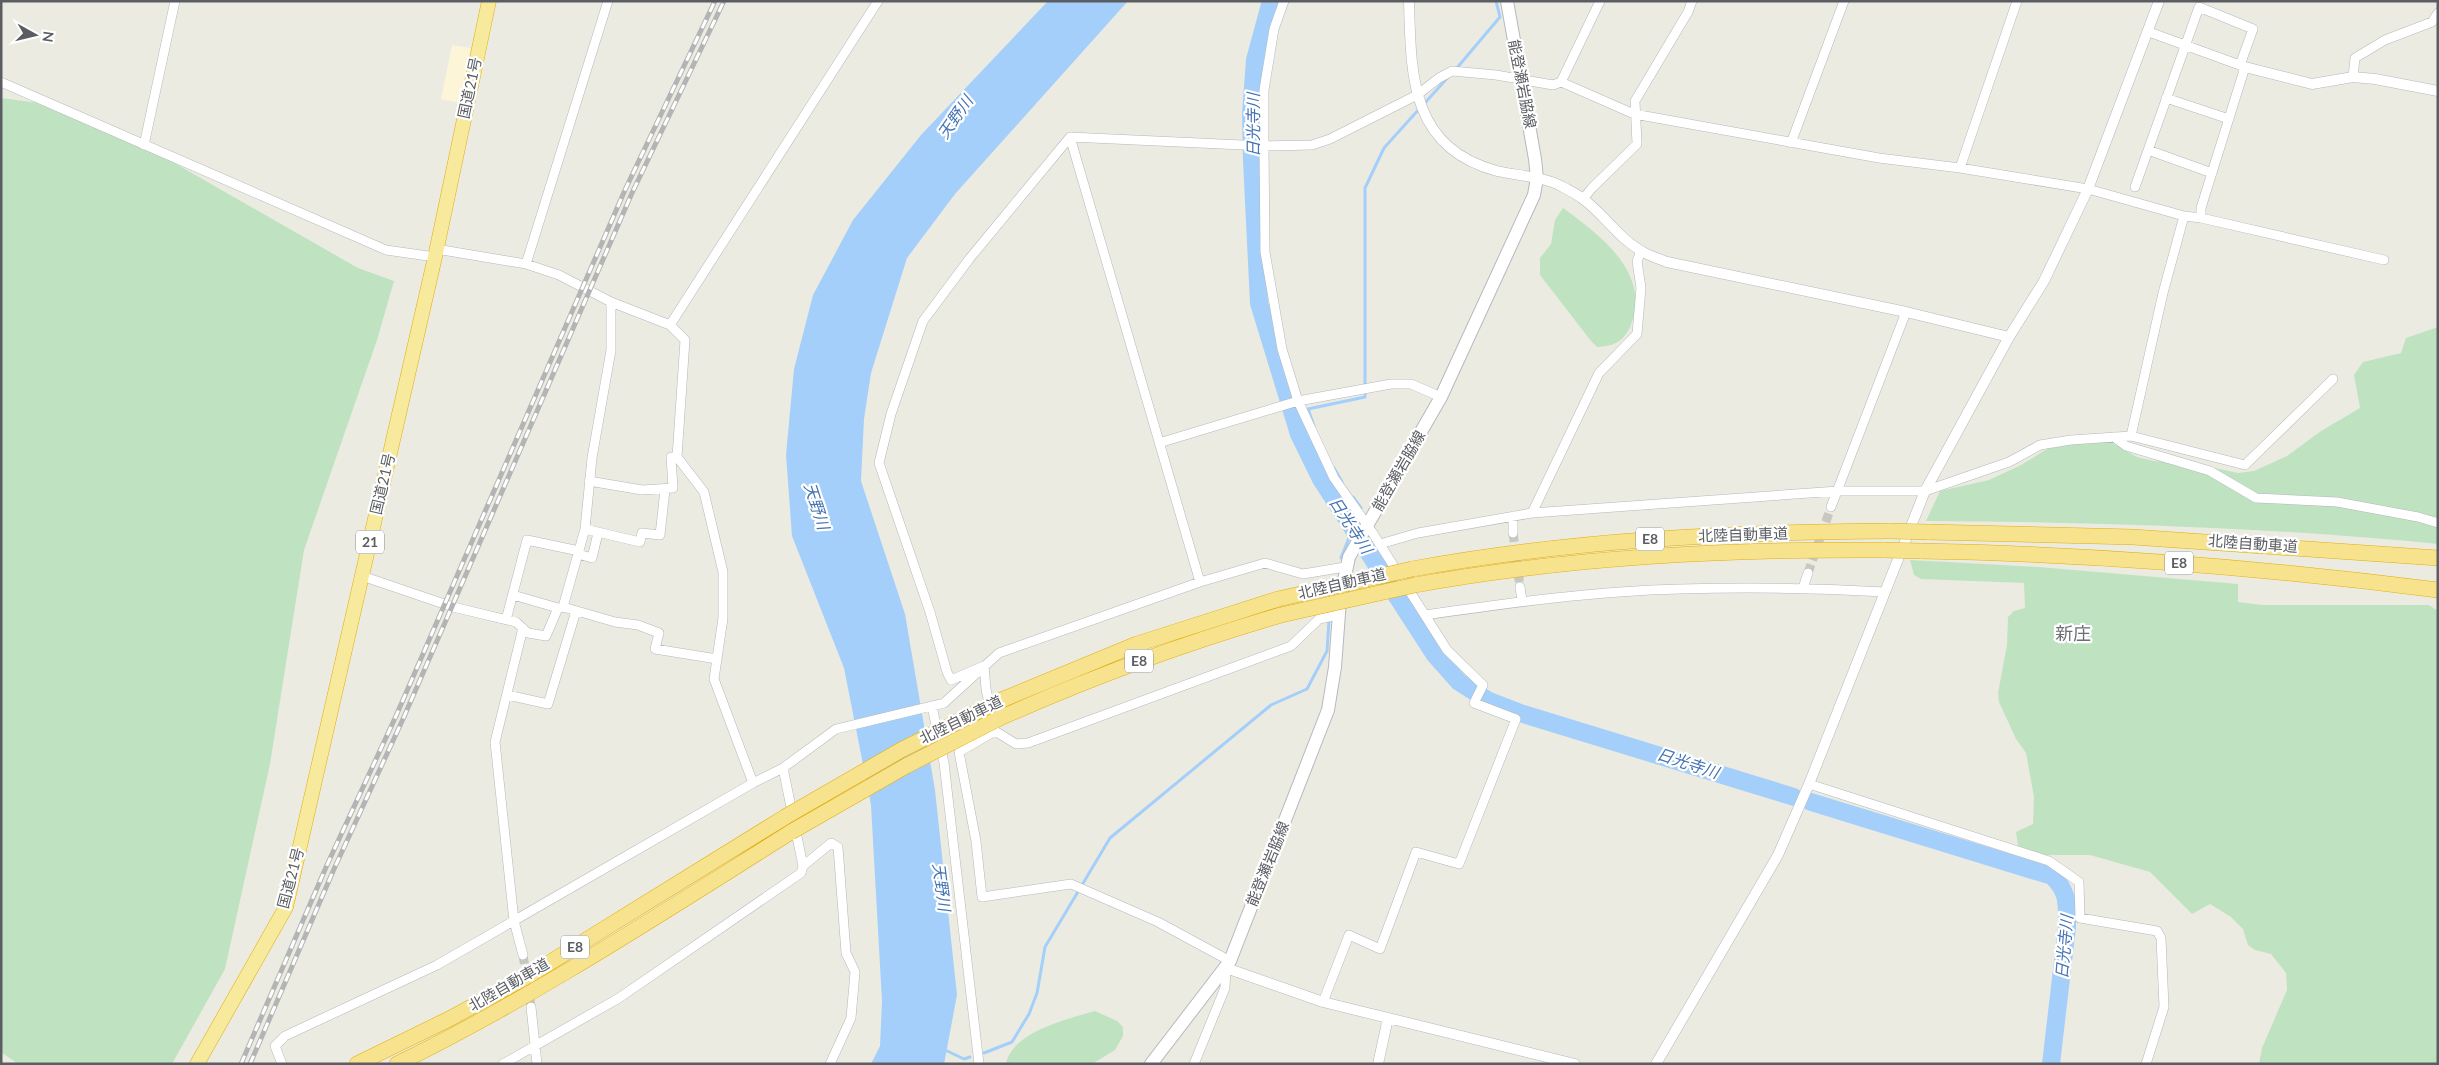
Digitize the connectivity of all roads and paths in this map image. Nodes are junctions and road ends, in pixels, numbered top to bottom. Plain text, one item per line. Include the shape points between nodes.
1 (176, 1) edge
2 (489, 1) edge
3 (608, 1) edge
4 (878, 1) edge
5 (1284, 1) edge
6 (1409, 1) edge
7 (1507, 1) edge
8 (1600, 1) edge
9 (1692, 1) edge
10 (1844, 1) edge
11 (2017, 1) edge
12 (2159, 1) edge
13 (2438, 13) edge
14 (2149, 32) junction
15 (2184, 45) junction
16 (2243, 66) junction
17 (2353, 77) junction
18 (1521, 78) junction
19 (1, 82) edge
20 (1561, 82) junction
21 (2438, 91) edge
22 (1416, 95) junction
23 (2166, 98) junction
24 (1634, 114) junction
25 (2229, 119) junction
26 (1070, 137) junction
27 (1791, 143) junction
28 (144, 145) junction
29 (1262, 146) junction
30 (2148, 150) junction
31 (1960, 168) junction
32 (2212, 173) junction
33 (1536, 178) junction
34 (2135, 187) dead end
35 (2088, 189) junction
36 (1583, 199) junction
37 (2184, 216) junction
38 (2201, 218) junction
39 (1642, 252) junction
40 (435, 253) junction
41 (2384, 260) dead end
42 (526, 264) junction
43 (611, 302) junction
44 (1906, 312) junction
45 (670, 325) junction
46 (2009, 337) junction
47 (2333, 379) dead end
48 (1441, 397) junction
49 (1298, 401) junction
50 (2131, 436) junction
51 (2114, 437) junction
52 (1159, 443) junction
53 (677, 457) junction
54 (590, 481) junction
55 (665, 490) junction
56 (1838, 491) junction
57 (1925, 491) junction
58 (1831, 507) tunnel mouth
59 (1532, 513) junction
60 (1514, 516) junction
61 (2438, 523) edge
62 (1366, 528) junction
63 (585, 529) junction
64 (598, 533) junction
65 (1513, 533) tunnel mouth
66 (1380, 544) junction
67 (579, 552) junction
68 (2438, 558) edge
69 (1345, 568) junction
70 (1808, 573) tunnel mouth
71 (362, 576) junction
72 (1200, 582) junction
73 (1520, 587) tunnel mouth
74 (1803, 588) junction
75 (2438, 590) edge
76 (1885, 592) junction
77 (513, 595) junction
78 (1522, 601) junction
79 (561, 608) junction
80 (576, 611) junction
81 (1338, 615) junction
82 (1424, 615) junction
83 (506, 620) junction
84 (524, 628) junction
85 (717, 659) junction
86 (984, 666) junction
87 (507, 695) junction
88 (932, 706) junction
89 (998, 725) junction
90 (784, 768) junction
91 (753, 783) junction
92 (1809, 784) junction
93 (803, 866) junction
94 (514, 921) junction
95 (523, 955) tunnel mouth
96 (1228, 964) junction
97 (1323, 1002) junction
98 (531, 1007) tunnel mouth
99 (1388, 1018) junction
100 (414, 1036) junction
101 (534, 1047) junction
102 (197, 1064) edge
103 (282, 1064) edge
104 (347, 1064) edge
105 (357, 1064) edge
106 (397, 1064) edge
107 (503, 1064) edge
108 (536, 1064) edge
109 (830, 1064) edge
110 (979, 1064) edge
111 (1151, 1064) edge
112 (1194, 1064) edge
113 (1378, 1064) edge
114 (1575, 1064) edge
115 (1656, 1064) edge
116 (2146, 1064) edge

1 - 28 street
2 - 40 highway, 国道21号 / 21
3 - 42 street
4 - 45 street
5 - 29 street via 1274,30 1264,90
6 - 22 street via 1411,64
7 - 18 main road, 能登瀬岩脇線
8 - 20 street
9 - 24 street via 1635,101
10 - 27 street
11 - 31 street
12 - 14 street
13 - 17 street via 2432,22 2385,40 2355,58
14 - 15 street
14 - 35 street
15 - 16 street
15 - 16 street via 2199,8 2252,29
15 - 23 street
16 - 17 street via 2312,84
16 - 25 street
17 - 21 street
18 - 20 street via 1553,85
18 - 22 street via 1452,71
18 - 33 main road, 能登瀬岩脇線
19 - 28 street
20 - 24 street
22 - 29 street via 1312,145
22 - 33 street via 1426,118 1441,139 1457,153 1496,170
23 - 25 street
23 - 30 street
24 - 27 street
24 - 36 street via 1638,129 1636,144
25 - 32 street
26 - 29 street
26 - 52 street
26 - 86 street via 970,258 923,321 891,414 879,462 951,680
27 - 31 street
28 - 40 street via 386,250
29 - 49 street via 1265,252 1282,349
30 - 32 street
30 - 34 street
31 - 35 street
32 - 38 street
33 - 36 street
33 - 48 main road, 能登瀬岩脇線 via 1534,195
35 - 37 street
35 - 46 street via 2044,281
36 - 39 street
37 - 38 street
37 - 50 street
38 - 41 street
39 - 44 street via 1667,262
39 - 59 street via 1637,261 1641,288 1637,334 1599,373
40 - 42 street
40 - 71 highway, 国道21号 / 21
42 - 43 street via 560,274
43 - 45 street
43 - 54 street via 611,350
44 - 46 street
44 - 56 street
45 - 53 street via 685,340
46 - 57 street
47 - 50 street via 2246,465
48 - 49 street via 1411,384 1391,384
48 - 62 main road, 能登瀬岩脇線
49 - 52 street
49 - 62 street via 1334,478
50 - 51 street
51 - 57 street via 2040,445 2009,462
51 - 61 street via 2126,446 2210,470 2256,498 2336,502
52 - 72 street
53 - 55 street via 671,457 673,488
53 - 85 street via 704,492 724,572 723,618
54 - 55 street via 642,490
54 - 63 street
55 - 64 street via 660,535 642,533 640,542
56 - 57 street
56 - 58 street
56 - 59 street
57 - 76 street
59 - 60 street
60 - 65 street
60 - 66 street via 1418,533
62 - 66 street
62 - 69 main road, 能登瀬岩脇線
63 - 64 street
63 - 67 street
64 - 67 street via 592,558
66 - 82 street
67 - 77 street via 527,540
67 - 79 street
68 - 100 highway, 北陸自動車道 / E8, bridge via 2133,537 1891,531 1734,534 1510,552 1412,569 1278,599 1137,644 999,701 901,750 785,816 528,976
69 - 72 street via 1302,574 1265,564
69 - 81 main road, 能登瀬岩脇線
70 - 74 street
71 - 83 street via 453,607
71 - 102 highway, 国道21号 / 21 via 286,906
72 - 86 street via 999,653
73 - 78 street
74 - 76 street
74 - 78 street via 1679,588
75 - 89 highway, 北陸自動車道 / E8, bridge via 2178,562 2051,554 1743,551 1633,557 1512,569 1415,585 1281,615 1140,660
76 - 92 street
77 - 79 street
77 - 83 street
78 - 82 street
79 - 80 street
79 - 84 street via 546,636 528,633
80 - 85 street via 658,632 656,649
80 - 87 street via 548,704
81 - 89 street via 1319,619 1291,646 1028,743 1016,744
81 - 96 main road, 能登瀬岩脇線 via 1328,710
82 - 97 street via 1447,650 1483,685 1474,703 1516,719 1460,864 1416,852 1380,949 1349,935
83 - 84 street
84 - 87 street
85 - 91 street via 714,679
86 - 88 street via 944,703
86 - 89 street via 986,689
87 - 94 street via 495,742
88 - 90 street via 836,729
88 - 110 street via 944,763
89 - 96 street via 959,752 976,841 982,897 1071,884 1158,922
89 - 106 highway, 北陸自動車道 / E8, bridge via 906,766 790,832 525,997
90 - 91 street
90 - 93 street
91 - 94 street
92 - 115 street via 1778,855
92 - 116 street via 2049,861 2079,882 2080,918 2157,930 2161,938 2164,1007
93 - 101 street via 801,874 619,998
93 - 109 street via 831,843 838,847 846,953 855,972 852,1018
94 - 95 street
94 - 103 street via 437,964 285,1036 275,1046
96 - 97 street
96 - 111 main road, 能登瀬岩脇線
96 - 112 street via 1225,988
97 - 99 street
98 - 101 street
99 - 113 street
99 - 114 street
100 - 104 highway
100 - 105 highway, 北陸自動車道 / E8
101 - 107 street
101 - 108 street

